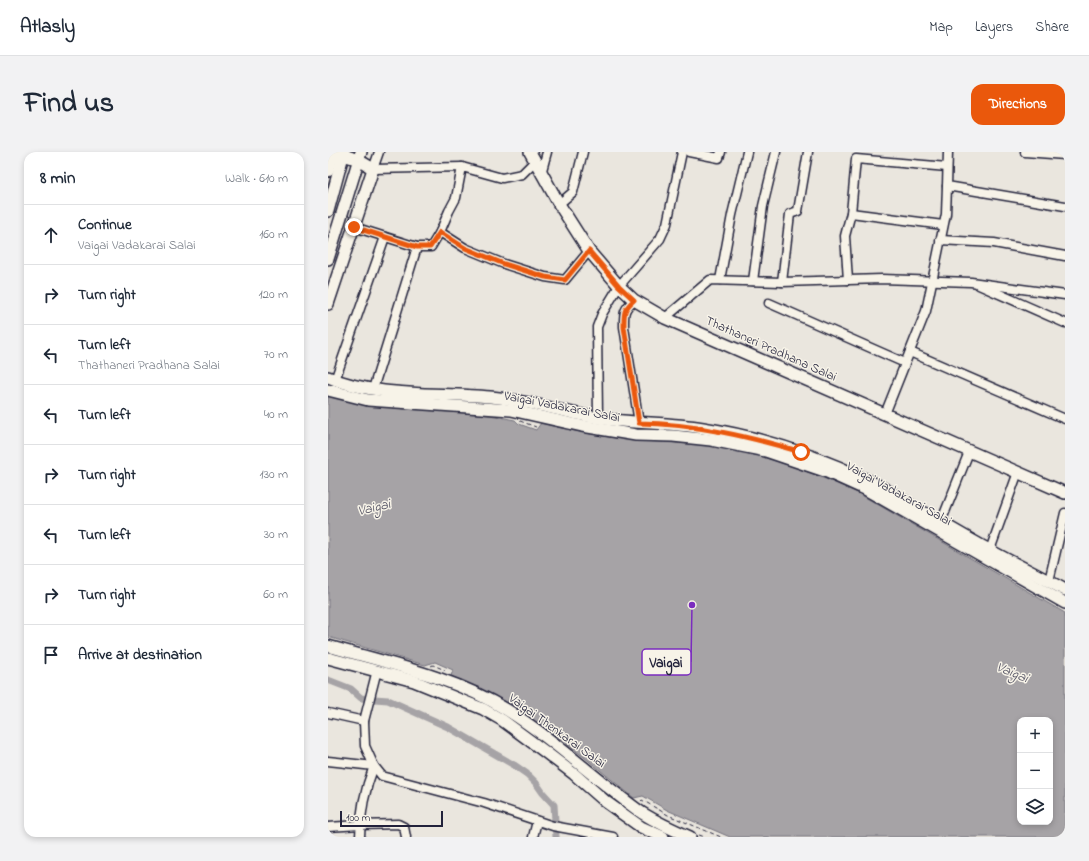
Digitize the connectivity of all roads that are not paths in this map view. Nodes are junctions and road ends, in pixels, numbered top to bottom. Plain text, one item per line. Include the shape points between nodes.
1 (380, 152) edge
2 (547, 152) edge
3 (584, 152) edge
4 (682, 152) edge
5 (689, 152) edge
6 (721, 152) edge
7 (747, 152) edge
8 (776, 152) edge
9 (808, 152) edge
10 (948, 152) edge
11 (1025, 152) edge
12 (337, 153) edge
13 (1065, 155) edge
14 (360, 156) edge
15 (856, 156) edge
16 (533, 157) edge
17 (462, 167) junction
18 (947, 167) junction
19 (373, 169) junction
20 (328, 171) edge
21 (541, 174) junction
22 (947, 186) junction
23 (559, 204) junction
24 (1065, 206) edge
25 (328, 211) edge
26 (851, 213) junction
27 (943, 225) junction
28 (354, 227) junction
29 (440, 232) junction
30 (385, 237) junction
31 (940, 240) junction
32 (417, 247) junction
33 (589, 251) junction
34 (1065, 256) edge
35 (328, 259) edge
36 (720, 280) junction
37 (848, 280) junction
38 (932, 280) junction
39 (753, 281) junction
40 (782, 282) junction
41 (971, 282) junction
42 (619, 286) junction
43 (1065, 295) edge
44 (634, 300) junction
45 (769, 303) dead end
46 (328, 304) edge
47 (665, 318) junction
48 (1065, 323) edge
49 (910, 352) junction
50 (905, 363) junction
51 (331, 379) edge
52 (373, 389) junction
53 (328, 390) edge
54 (885, 414) junction
55 (598, 418) junction
56 (1065, 419) edge
57 (639, 423) junction
58 (969, 452) junction
59 (1018, 472) junction
60 (1065, 493) edge
61 (1065, 513) edge
62 (941, 522) junction
63 (990, 550) junction
64 (1049, 581) junction
65 (1065, 590) edge
66 (1065, 603) edge
67 (328, 646) edge
68 (328, 658) edge
69 (377, 670) junction
70 (328, 713) edge
71 (364, 721) junction
72 (328, 761) edge
73 (374, 766) junction
74 (537, 821) junction
75 (360, 825) junction
76 (328, 827) edge
77 (659, 836) edge
78 (360, 837) edge
79 (406, 837) edge
80 (533, 837) edge
81 (613, 837) edge
82 (690, 837) edge

1 - 19 street
2 - 21 street
3 - 23 street via 574,192
4 - 42 street via 667,224 660,239
5 - 6 street via 719,158
7 - 36 street
8 - 39 street via 763,206
9 - 40 street via 798,211 790,214
10 - 18 street
11 - 13 street
12 - 14 main road
12 - 20 main road
12 - 25 main road
14 - 19 main road
14 - 35 main road
15 - 18 street
15 - 26 street
16 - 17 street via 522,174 502,178
16 - 21 main road, Thathaneri Pradhana Salai
17 - 19 street
17 - 29 street via 456,198
18 - 22 street
19 - 28 main road
21 - 23 main road, Thathaneri Pradhana Salai
22 - 24 street
22 - 27 street
23 - 33 main road, Thathaneri Pradhana Salai
26 - 27 street
26 - 37 street via 845,236
27 - 31 street
28 - 30 street
28 - 46 main road
29 - 32 street via 430,247
29 - 33 street via 465,248 504,264 545,277 565,280
30 - 32 street
30 - 51 street
31 - 34 street via 994,243
31 - 38 street
32 - 52 street
33 - 42 main road, Thathaneri Pradhana Salai
36 - 39 street
36 - 47 street via 710,280
37 - 38 street
37 - 40 street
38 - 41 street
38 - 49 street via 926,311
39 - 40 street
41 - 43 street
41 - 48 street
42 - 44 main road, Thathaneri Pradhana Salai
42 - 55 street via 597,327
44 - 47 main road, Thathaneri Pradhana Salai
44 - 57 street via 626,307 624,327
45 - 50 street
47 - 54 main road, Thathaneri Pradhana Salai
49 - 50 street
49 - 56 street
50 - 54 street
51 - 52 main road, Vaigai Vadakarai Salai
52 - 55 main road, Vaigai Vadakarai Salai via 493,397
53 - 66 main road, Vaigai Vadakarai Salai via 368,400 511,410 582,426 636,434 710,440 766,451 825,471 865,489
54 - 58 main road, Thathaneri Pradhana Salai
55 - 57 main road, Vaigai Vadakarai Salai
57 - 62 main road, Vaigai Vadakarai Salai via 665,423 702,428 801,452 868,480
58 - 59 main road, Thathaneri Pradhana Salai
58 - 62 street
59 - 60 main road, Thathaneri Pradhana Salai
59 - 63 street
61 - 64 street
62 - 63 main road, Vaigai Vadakarai Salai
63 - 64 main road, Vaigai Vadakarai Salai
64 - 65 main road, Vaigai Vadakarai Salai
67 - 82 main road, Vaigai Thenkarai Salai via 427,675 476,694 506,710 643,813
68 - 69 main road, Vaigai Thenkarai Salai
69 - 71 street
69 - 77 main road, Vaigai Thenkarai Salai via 414,681 496,716 574,774 606,802 641,827
70 - 71 street
71 - 73 street via 365,746
72 - 73 street
73 - 74 street via 382,776 484,803
73 - 75 street via 368,780
74 - 80 street
74 - 81 street
75 - 76 street
75 - 78 street
75 - 79 street via 398,824 404,827

